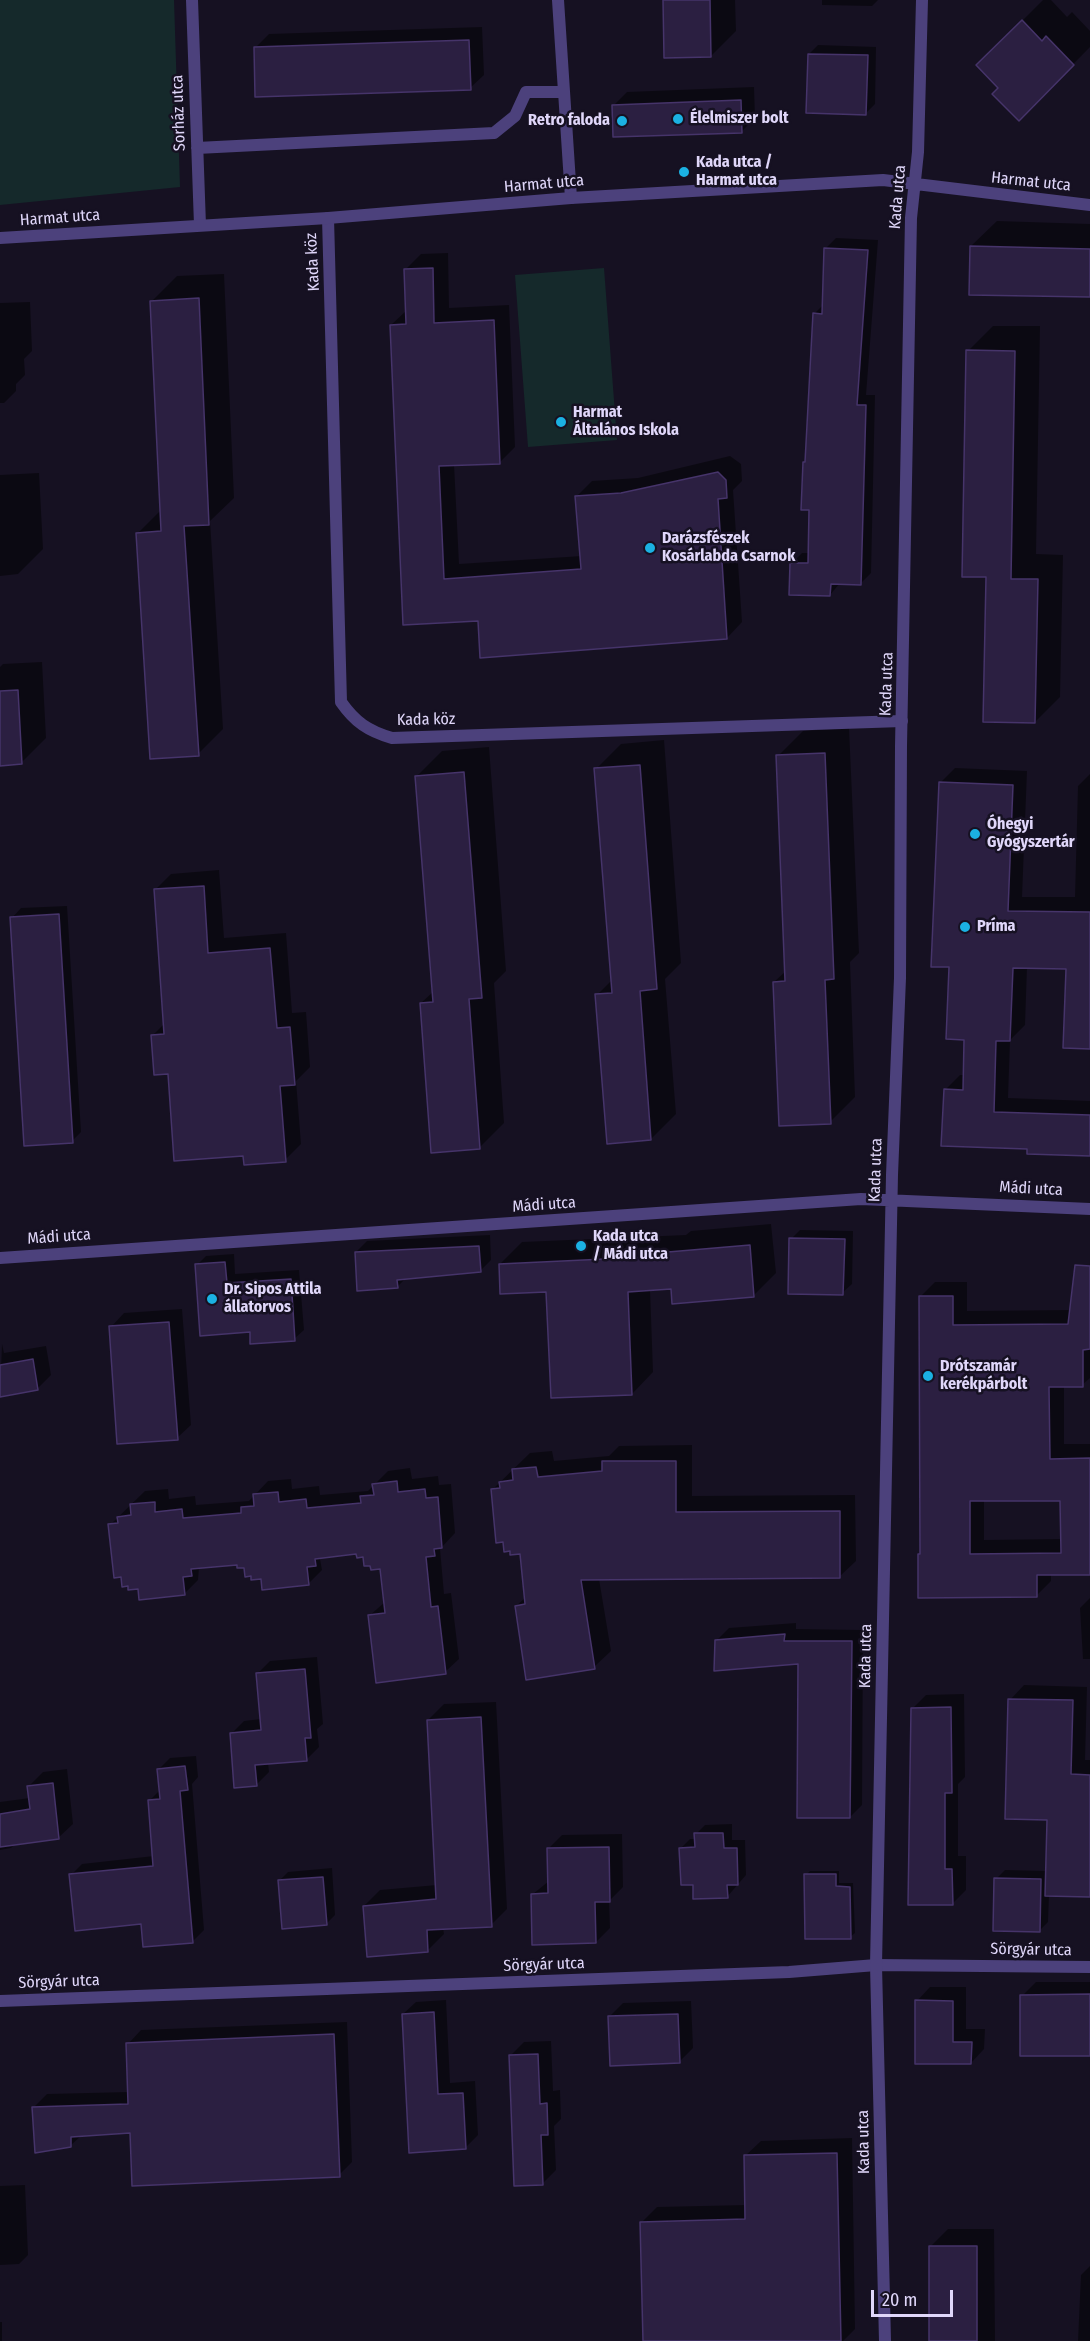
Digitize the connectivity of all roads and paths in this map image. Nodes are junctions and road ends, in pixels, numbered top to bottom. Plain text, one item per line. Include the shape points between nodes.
1 (192, 0) edge
2 (558, 0) edge
3 (922, 0) edge
4 (564, 92) junction
5 (197, 148) junction
6 (915, 184) junction
7 (571, 198) junction
8 (1090, 205) edge
9 (328, 218) junction
10 (200, 225) junction
11 (0, 238) edge
12 (902, 721) junction
13 (892, 1200) junction
14 (1090, 1209) edge
15 (0, 1258) edge
16 (876, 1965) junction
17 (1090, 1967) edge
18 (0, 2001) edge
19 (885, 2341) edge

1 - 5 street, Sorház utca
2 - 4 street
3 - 6 street, Kada utca
4 - 5 street via 526,92 515,116 494,133
4 - 7 street
5 - 10 street, Sorház utca
6 - 7 street, Harmat utca via 883,180
6 - 8 street, Harmat utca
6 - 12 street, Kada utca via 911,219
7 - 9 street, Harmat utca
9 - 10 street, Harmat utca
9 - 12 street, Kada köz via 341,702 352,718 371,732 392,738
10 - 11 street, Harmat utca
12 - 13 street, Kada utca via 900,978
13 - 14 street, Mádi utca
13 - 15 street, Mádi utca via 861,1199
13 - 16 street, Kada utca
16 - 17 street, Sörgyár utca
16 - 18 street, Sörgyár utca via 789,1972
16 - 19 street, Kada utca

